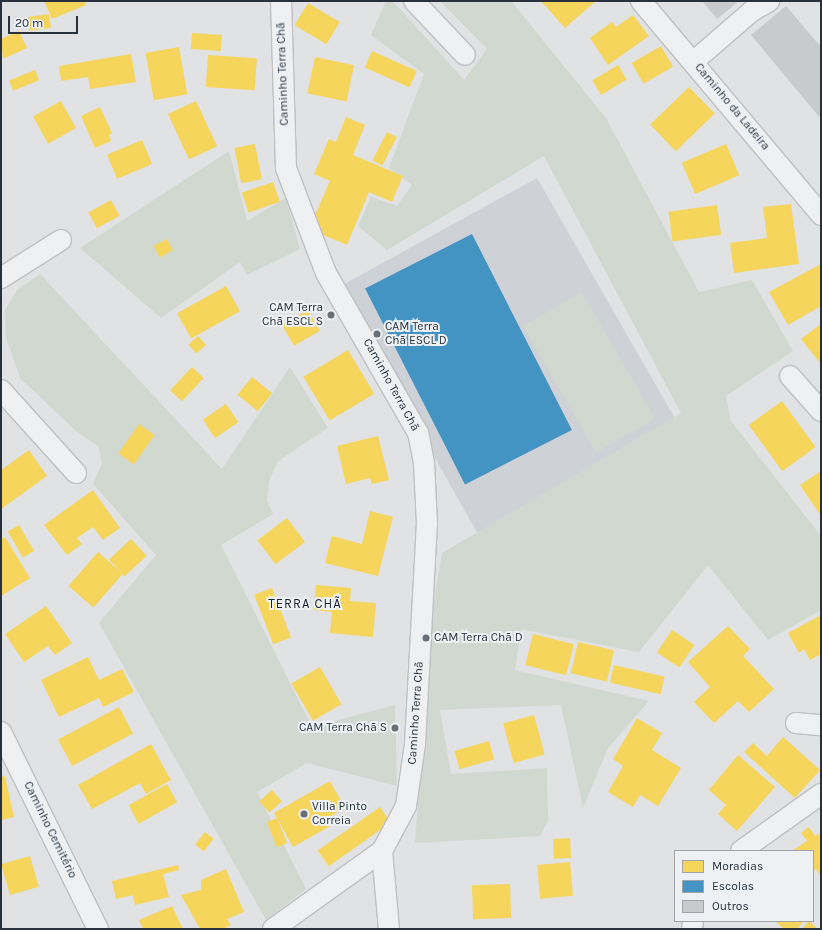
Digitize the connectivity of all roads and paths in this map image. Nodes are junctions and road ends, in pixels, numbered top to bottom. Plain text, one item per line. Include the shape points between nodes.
1 (281, 1) edge
2 (414, 1) edge
3 (641, 1) edge
4 (769, 1) edge
5 (465, 55) dead end
6 (693, 62) junction
7 (821, 214) edge
8 (61, 240) dead end
9 (1, 278) edge
10 (790, 376) dead end
11 (1, 390) edge
12 (821, 411) edge
13 (76, 472) dead end
14 (796, 723) dead end
15 (821, 725) edge
16 (1, 732) edge
17 (821, 794) edge
18 (742, 850) edge
19 (382, 851) junction
20 (98, 929) edge
21 (273, 929) edge
22 (390, 929) edge

1 - 19 street, Caminho Terra Chã via 286,168 326,273 418,433 424,463 427,524 415,744 406,806
2 - 5 street
3 - 6 street, Caminho da Ladeira
4 - 6 street via 752,11
6 - 7 street, Caminho da Ladeira
8 - 9 street
10 - 12 street
11 - 13 street
14 - 15 street
16 - 20 street, Caminho Cemitério
17 - 18 street
19 - 21 street
19 - 22 street

